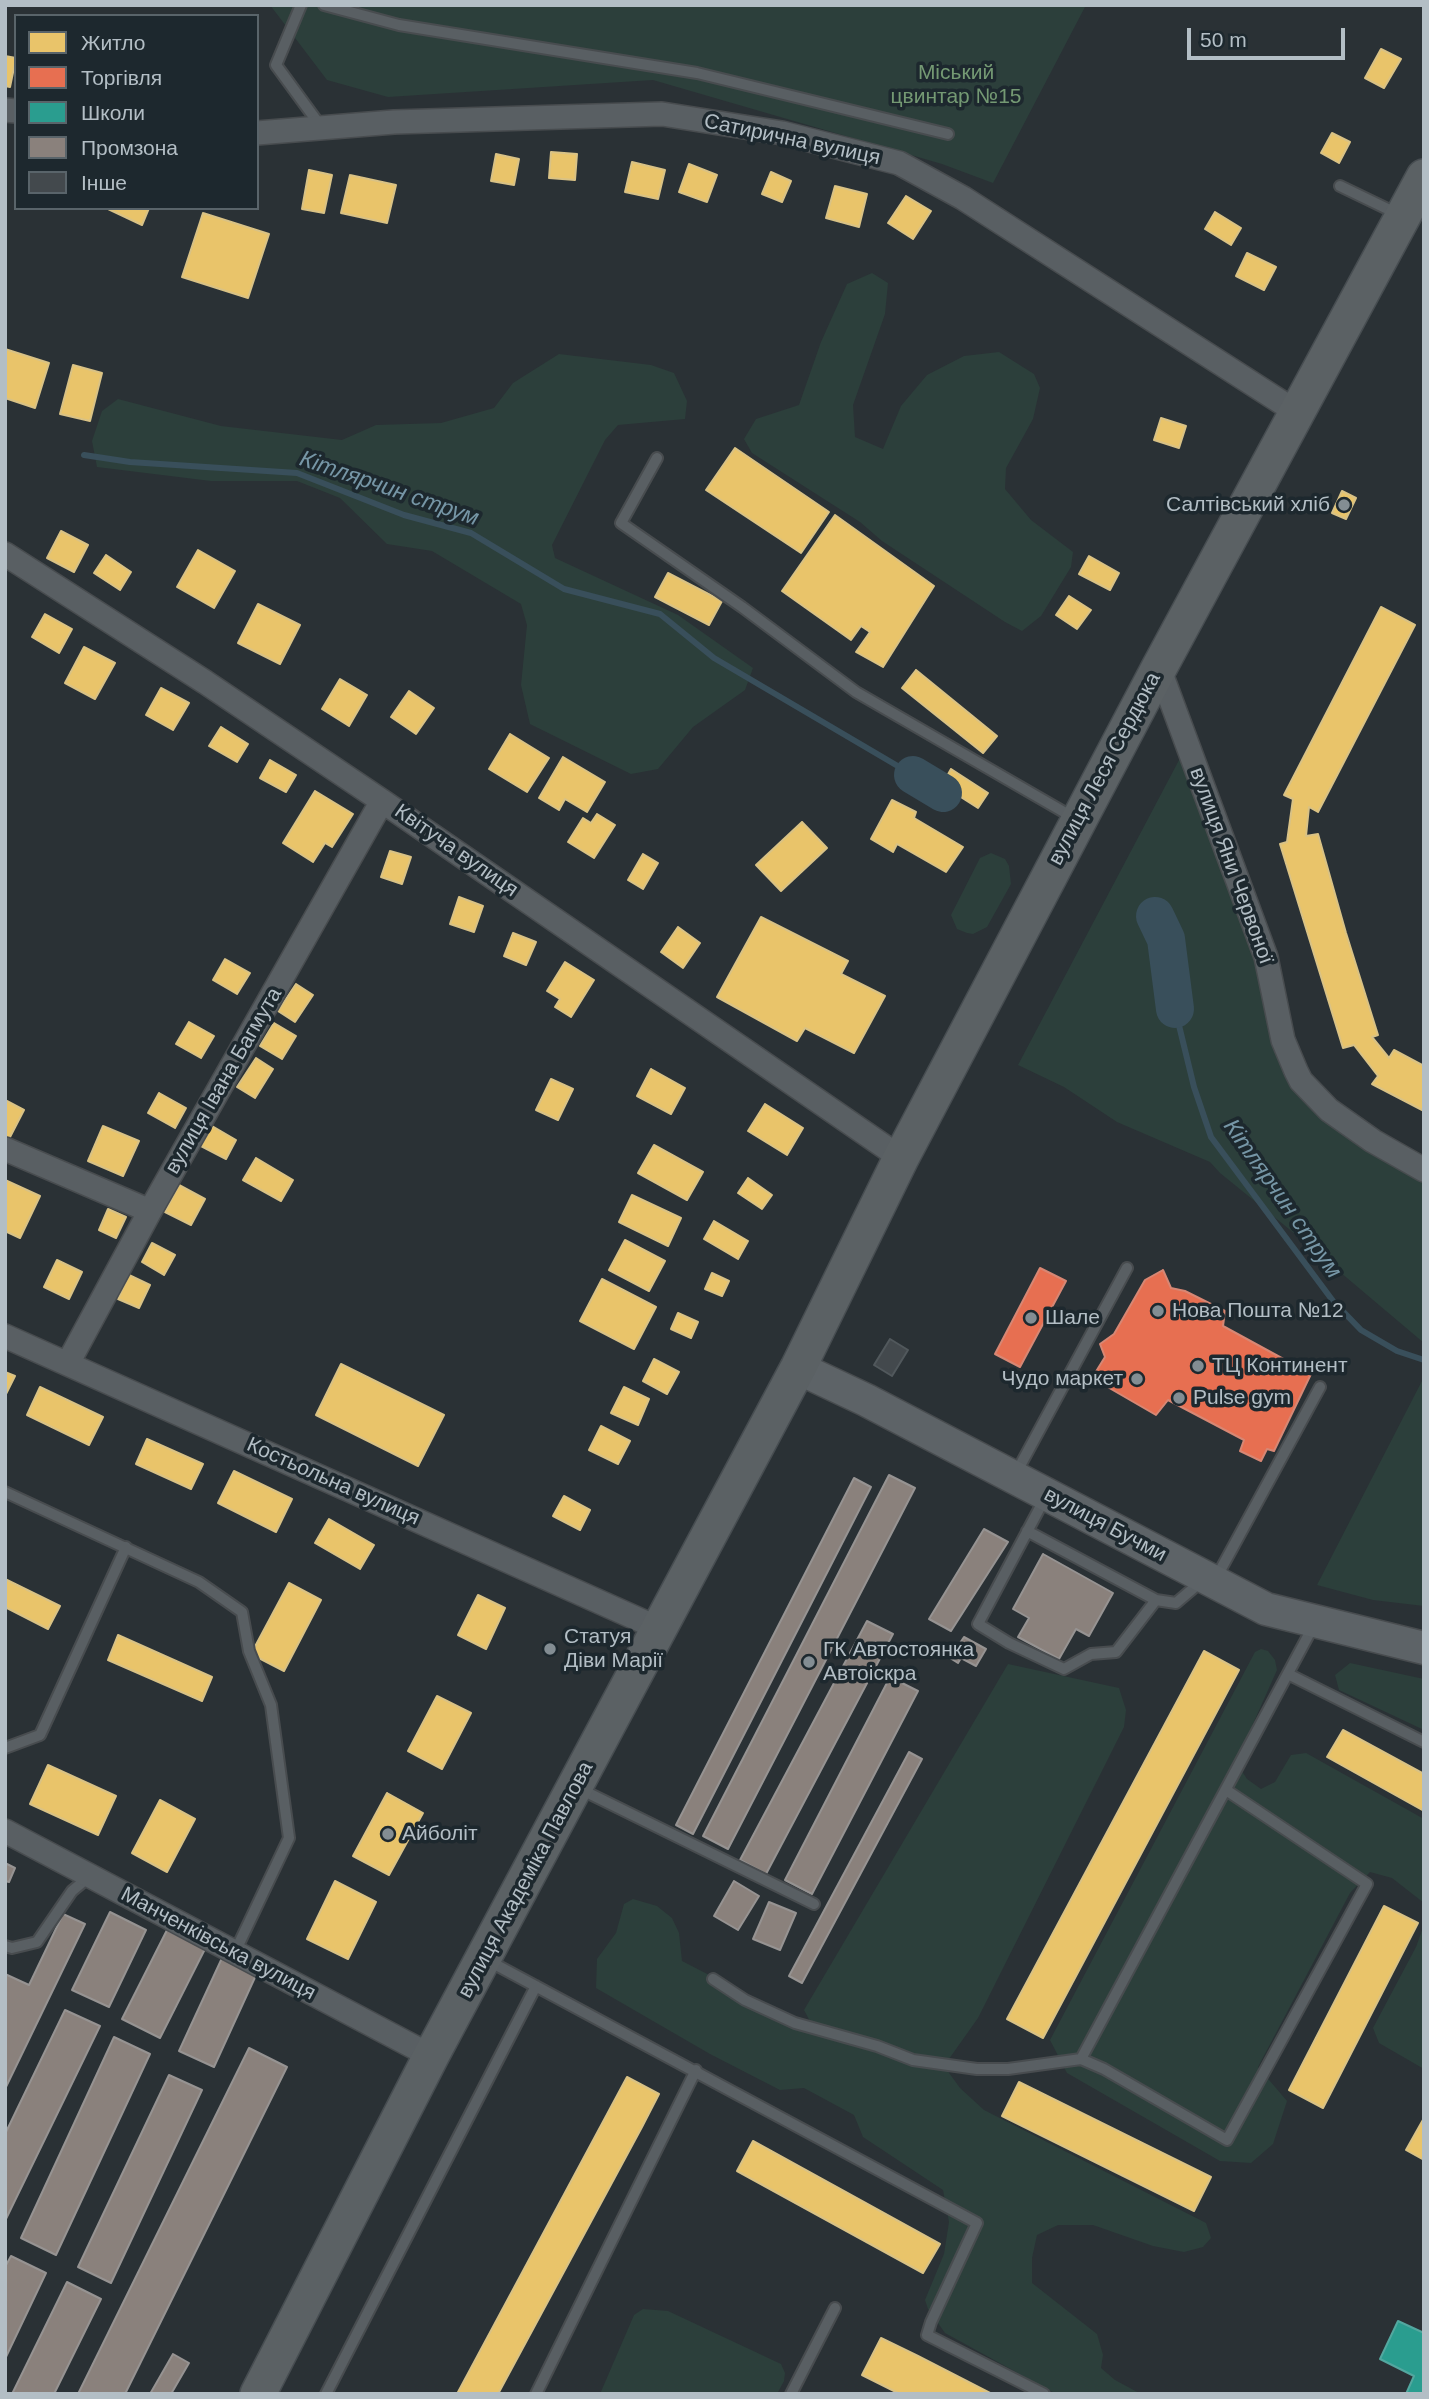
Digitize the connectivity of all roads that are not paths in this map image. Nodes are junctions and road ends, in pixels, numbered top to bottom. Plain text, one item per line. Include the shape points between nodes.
1 (301, 5) edge
2 (324, 5) edge
3 (322, 128) junction
4 (259, 133) edge
5 (948, 134) dead end
6 (1424, 177) edge
7 (1340, 186) dead end
8 (1403, 216) junction
9 (1298, 413) junction
10 (657, 458) dead end
11 (5, 554) edge
12 (1159, 668) junction
13 (383, 801) junction
14 (1079, 820) junction
15 (5, 1149) edge
16 (901, 1158) junction
17 (1424, 1170) edge
18 (150, 1211) junction
19 (1127, 1268) dead end
20 (5, 1336) edge
21 (68, 1363) junction
22 (798, 1368) junction
23 (1320, 1387) dead end
24 (1013, 1478) junction
25 (5, 1492) edge
26 (1046, 1495) junction
27 (1027, 1531) junction
28 (126, 1547) junction
29 (1210, 1580) junction
30 (1156, 1600) junction
31 (1316, 1621) junction
32 (660, 1629) junction
33 (1424, 1648) edge
34 (1288, 1674) junction
35 (1424, 1742) edge
36 (5, 1748) edge
37 (576, 1787) junction
38 (1226, 1790) junction
39 (5, 1831) edge
40 (90, 1876) junction
41 (814, 1904) dead end
42 (5, 1946) edge
43 (235, 1952) junction
44 (485, 1959) junction
45 (713, 1979) dead end
46 (536, 1986) junction
47 (432, 2056) junction
48 (1081, 2059) junction
49 (696, 2070) junction
50 (835, 2308) dead end
51 (258, 2394) edge
52 (326, 2394) edge
53 (536, 2394) edge
54 (790, 2394) edge
55 (1044, 2394) edge

1 - 3 lane via 275,65
2 - 5 lane via 399,25 697,73
3 - 4 street, Сатирична вулиця
3 - 9 street, Сатирична вулиця via 662,114 782,133 899,163 962,198
6 - 8 main road, вулиця Леся Сердюка
7 - 8 lane
8 - 9 main road, вулиця Леся Сердюка
9 - 12 main road, вулиця Леся Сердюка
10 - 14 lane via 621,523 856,692
11 - 13 street, Квітуча вулиця
12 - 14 main road, вулиця Леся Сердюка
12 - 17 street, вулиця Яни Червоної via 1266,957 1283,1040 1301,1081 1329,1110
13 - 16 street, Квітуча вулиця
13 - 18 street, вулиця Івана Багмута
14 - 16 main road, вулиця Леся Сердюка
15 - 18 street
16 - 22 main road, вулиця Леся Сердюка
18 - 21 street, вулиця Івана Багмута
19 - 24 lane
20 - 21 street, Костьольна вулиця
21 - 32 street, Костьольна вулиця
22 - 24 street, вулиця Бучми
22 - 32 main road, вулиця Академіка Павлова
23 - 29 lane
24 - 26 street, вулиця Бучми
25 - 28 lane
26 - 27 lane
26 - 29 street, вулиця Бучми
27 - 30 lane
27 - 30 lane via 978,1624 1009,1643 1064,1669 1091,1654 1116,1652
28 - 36 lane via 40,1735
28 - 43 lane via 199,1582 242,1612 249,1651 271,1705 289,1838
29 - 30 lane via 1177,1603
29 - 31 street, вулиця Бучми via 1266,1609
31 - 33 street, вулиця Бучми
31 - 34 lane
32 - 37 main road, вулиця Академіка Павлова
34 - 35 lane
34 - 38 lane
37 - 41 lane
37 - 44 main road, вулиця Академіка Павлова
38 - 48 lane
38 - 48 lane via 1367,1884 1227,2140
39 - 40 street, Манченківська вулиця
40 - 42 lane via 72,1891 37,1942
40 - 43 street, Манченківська вулиця
43 - 47 street, Манченківська вулиця
44 - 46 lane
44 - 47 main road, вулиця Академіка Павлова
45 - 48 lane via 795,2023 913,2060 998,2069
46 - 49 lane
46 - 52 lane
47 - 51 main road, вулиця Академіка Павлова
49 - 53 lane
49 - 55 lane via 977,2222 928,2335
50 - 54 lane

